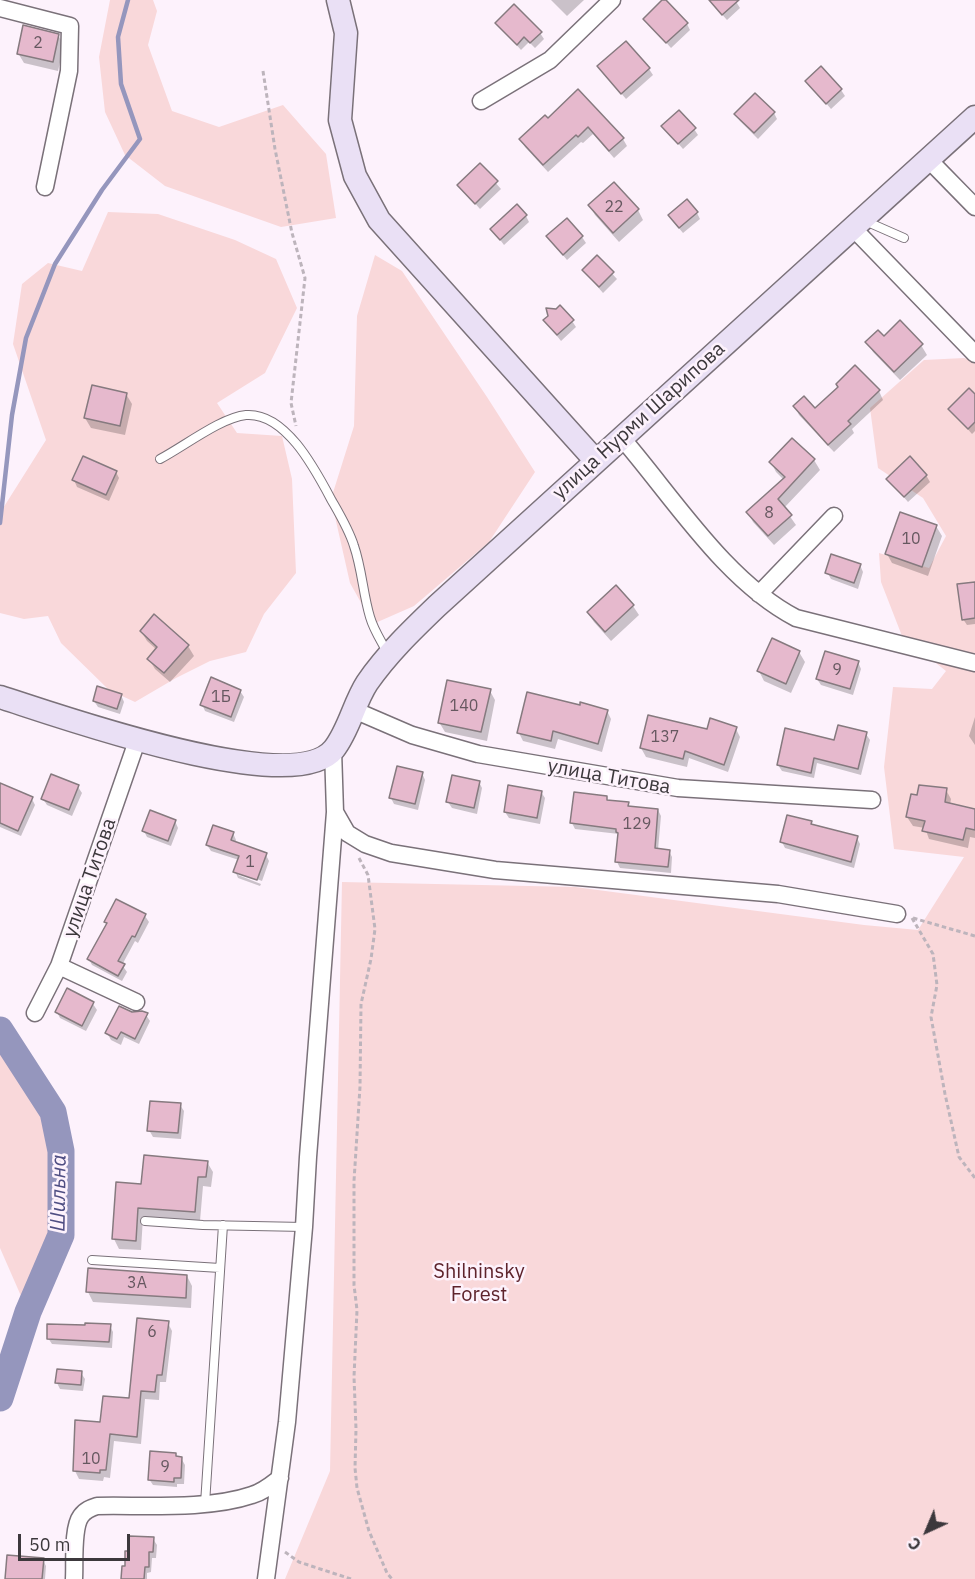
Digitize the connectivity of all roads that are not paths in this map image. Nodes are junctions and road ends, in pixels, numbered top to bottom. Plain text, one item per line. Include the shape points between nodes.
1 (338, 0) edge
2 (612, 0) edge
3 (0, 8) edge
4 (481, 101) dead end
5 (975, 117) edge
6 (929, 160) junction
7 (45, 187) dead end
8 (975, 207) edge
9 (858, 224) junction
10 (904, 238) dead end
11 (975, 354) edge
12 (621, 437) junction
13 (160, 459) dead end
14 (596, 460) junction
15 (834, 516) dead end
16 (759, 594) junction
17 (389, 655) junction
18 (975, 663) edge
19 (0, 697) edge
20 (354, 710) junction
21 (137, 741) junction
22 (333, 750) junction
23 (872, 800) dead end
24 (336, 812) junction
25 (905, 916) road end
26 (59, 966) junction
27 (136, 1002) dead end
28 (35, 1013) dead end
29 (146, 1221) dead end
30 (223, 1225) junction
31 (304, 1227) junction
32 (92, 1260) dead end
33 (220, 1268) junction
34 (280, 1478) junction
35 (205, 1504) junction
36 (74, 1579) edge
37 (266, 1579) edge

1 - 14 main road via 346,33 340,120 356,176 379,219
2 - 4 street via 550,60
3 - 7 street via 70,26 69,71
5 - 6 main road, улица Нурми Шарипова
6 - 8 street
6 - 9 main road, улица Нурми Шарипова
9 - 10 lane
9 - 11 street
9 - 12 main road, улица Нурми Шарипова
12 - 14 main road, улица Нурми Шарипова
12 - 16 street via 720,555
13 - 17 lane via 244,415 270,421 301,448 317,472 353,543 371,618
14 - 17 main road, улица Нурми Шарипова
15 - 16 street
16 - 18 street via 796,618
17 - 20 main road, улица Нурми Шарипова
19 - 21 main road
20 - 22 main road, улица Нурми Шарипова
20 - 23 street, улица Титова via 412,735 489,756 678,788
21 - 22 main road via 243,764 312,762
21 - 26 street, улица Титова
22 - 24 street
24 - 25 street via 347,833 391,853 495,870 778,894
24 - 31 street
26 - 27 street
26 - 28 street, улица Титова
29 - 30 lane
30 - 31 lane
30 - 33 lane
31 - 34 street
32 - 33 lane
33 - 35 lane
34 - 35 street via 252,1495
34 - 37 street
35 - 36 street via 97,1506 86,1510 76,1526

